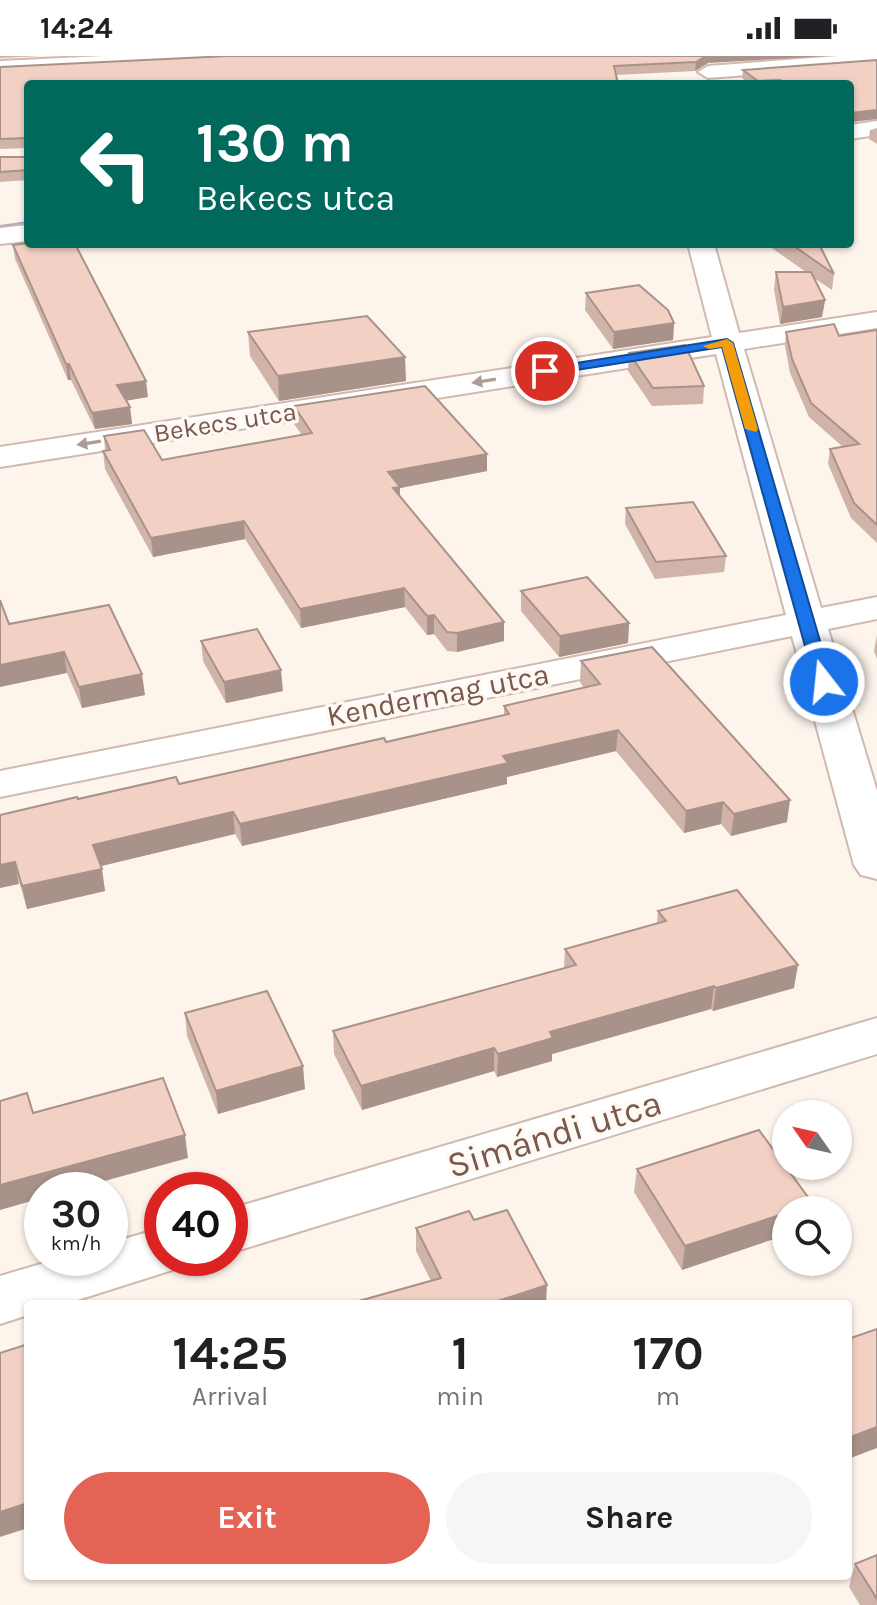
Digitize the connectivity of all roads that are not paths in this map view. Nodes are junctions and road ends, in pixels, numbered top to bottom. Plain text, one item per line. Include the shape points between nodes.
1 (228, 56) edge
2 (690, 56) edge
3 (877, 59) edge
4 (0, 67) edge
5 (713, 78) edge
6 (877, 128) edge
7 (854, 131) edge
8 (24, 233) edge
9 (0, 236) edge
10 (702, 248) edge
11 (877, 320) edge
12 (727, 343) junction
13 (0, 457) edge
14 (877, 608) edge
15 (806, 621) junction
16 (0, 784) edge
17 (877, 865) edge
18 (877, 1036) edge
19 (248, 1226) edge
20 (144, 1256) edge
21 (0, 1300) edge

1 - 4 street
2 - 5 street
3 - 5 street
6 - 7 street
8 - 9 street
10 - 12 street
11 - 12 street, Bekecs utca
12 -> 13 street, Bekecs utca
12 - 15 street
14 - 15 street, Kendermag utca
15 - 16 street, Kendermag utca
15 - 17 street
18 - 19 street, Simándi utca
20 - 21 street

